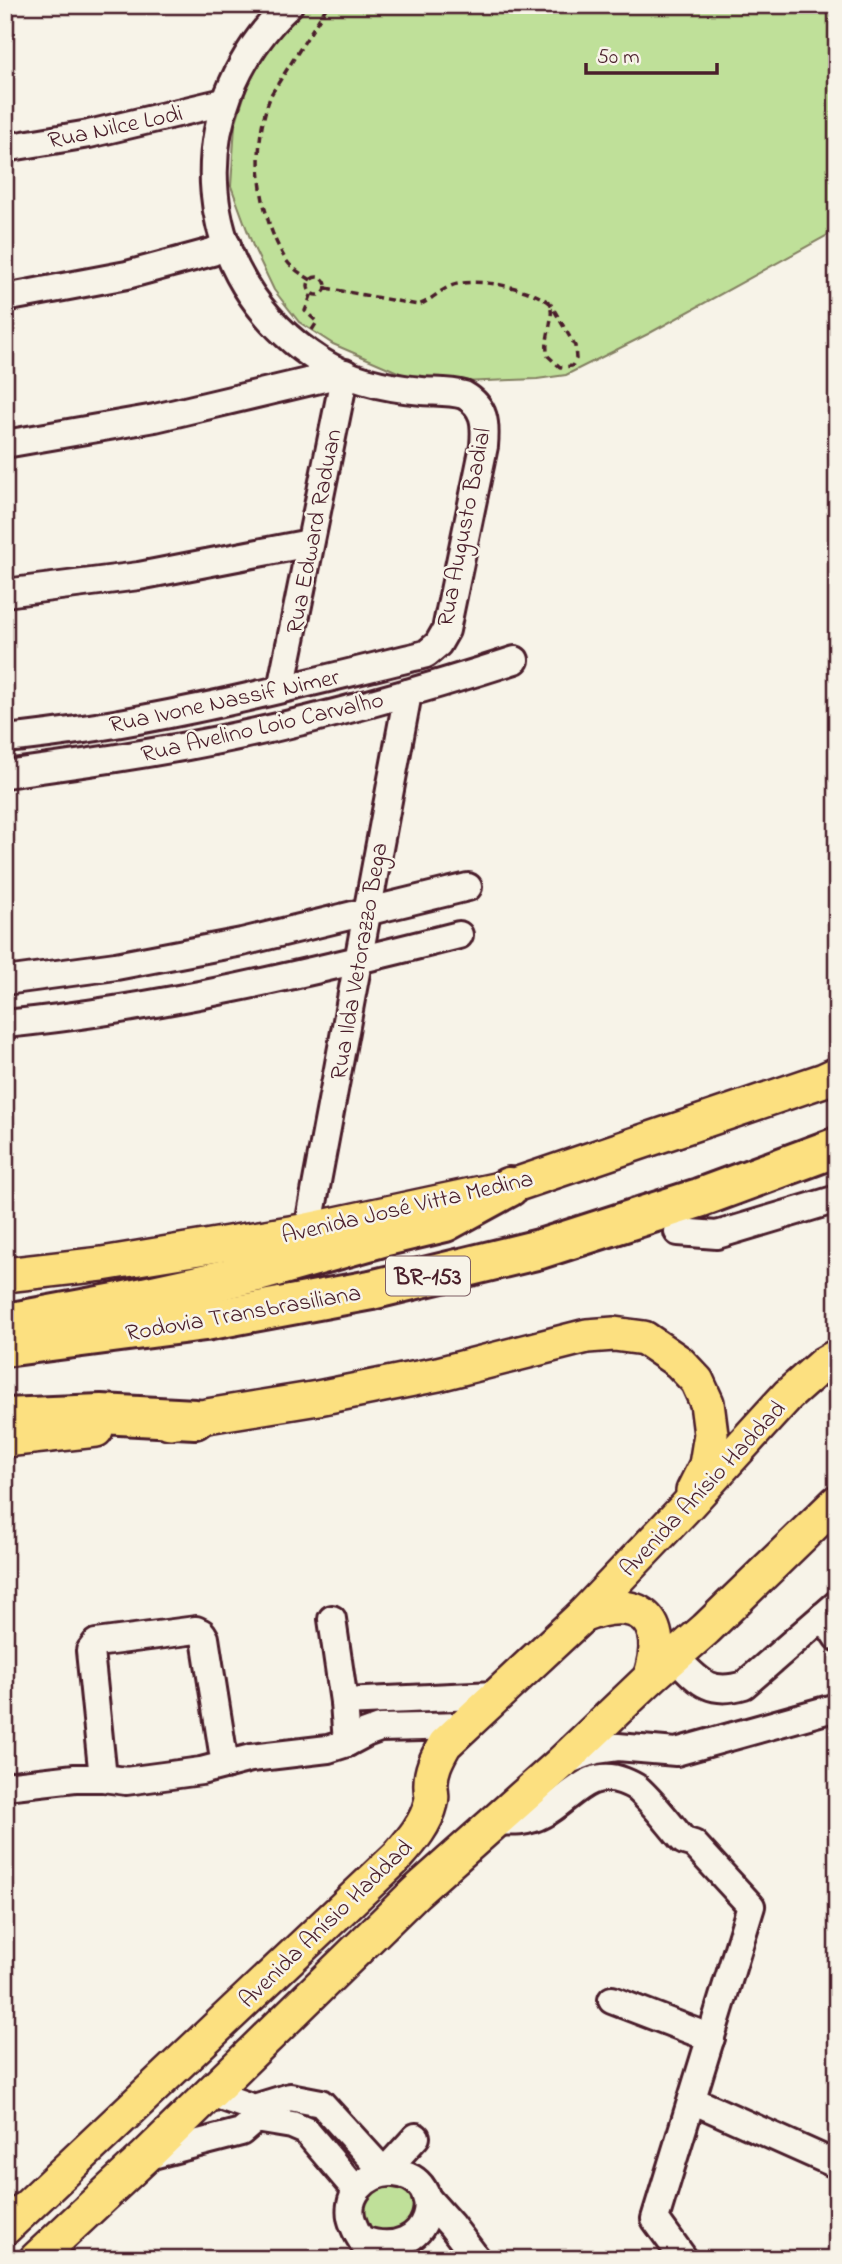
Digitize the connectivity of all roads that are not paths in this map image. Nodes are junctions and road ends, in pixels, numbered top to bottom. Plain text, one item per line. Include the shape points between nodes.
1 (289, 5) edge
2 (224, 102) junction
3 (5, 148) edge
4 (226, 245) junction
5 (5, 298) edge
6 (345, 373) junction
7 (5, 444) edge
8 (310, 543) junction
9 (5, 593) edge
10 (438, 644) joint
11 (515, 660) dead end
12 (281, 689) junction
13 (408, 693) junction
14 (5, 739) edge
15 (5, 774) edge
16 (468, 887) dead end
17 (366, 912) junction
18 (459, 935) dead end
19 (357, 961) junction
20 (5, 981) edge
21 (5, 1024) edge
22 (837, 1074) edge
23 (837, 1147) edge
24 (837, 1173) edge
25 (509, 1187) junction
26 (837, 1199) edge
27 (308, 1230) junction
28 (678, 1232) junction
29 (5, 1275) edge
30 (5, 1323) edge
31 (5, 1347) edge
32 (837, 1356) edge
33 (5, 1372) edge
34 (837, 1381) edge
35 (788, 1395) junction
36 (5, 1418) edge
37 (195, 1419) junction
38 (5, 1440) edge
39 (837, 1502) edge
40 (684, 1509) junction
41 (582, 1616) junction
42 (332, 1619) dead end
43 (832, 1619) edge
44 (706, 1629) junction
45 (662, 1667) junction
46 (728, 1690) junction
47 (495, 1695) junction
48 (344, 1702) junction
49 (837, 1707) edge
50 (464, 1726) junction
51 (347, 1743) junction
52 (676, 1752) junction
53 (561, 1763) junction
54 (225, 1765) junction
55 (103, 1778) junction
56 (640, 1783) junction
57 (5, 1786) edge
58 (432, 1800) junction
59 (488, 1827) junction
60 (612, 2000) dead end
61 (710, 2038) junction
62 (211, 2093) junction
63 (692, 2100) junction
64 (250, 2120) junction
65 (318, 2125) junction
66 (416, 2137) dead end
67 (145, 2157) junction
68 (833, 2163) dead end
69 (367, 2184) junction
70 (426, 2197) junction
71 (5, 2228) edge
72 (368, 2249) edge
73 (36, 2259) edge
74 (477, 2259) edge
75 (684, 2259) edge

1 - 2 street, Rua Augusto Badial via 244,58
2 - 3 street, Rua Nilce Lodi via 89,134
2 - 4 street, Rua Augusto Badial via 214,174
4 - 5 street via 127,275
4 - 6 street, Rua Augusto Badial via 247,288 277,326 322,362
6 - 7 street via 155,418
6 - 8 street, Rua Edward Raduan
6 - 10 street, Rua Augusto Badial via 402,389 464,395 482,412 484,446 446,630
8 - 9 street via 139,576
8 - 12 street, Rua Edward Raduan
10 - 12 street, Rua Ivone Nassif Nimer via 426,654
11 - 13 street, Rua Avelino Loio Carvalho
12 - 14 street, Rua Ivone Nassif Nimer via 141,720
13 - 15 street, Rua Avelino Loio Carvalho via 240,736
13 - 17 street, Rua Ilda Vetorazzo Bega
16 - 17 street
17 - 19 street, Rua Ilda Vetorazzo Bega
17 - 20 street via 179,955
18 - 19 street
19 - 21 street via 159,1003
19 - 27 street, Rua Ilda Vetorazzo Bega
22 - 25 main road, Avenida José Vitta Medina
23 - 31 highway, Rodovia Transbrasiliana / BR-153 via 540,1249 371,1290 205,1321
24 - 28 highway, Rodovia Transbrasiliana / BR-153
25 - 27 main road, Avenida José Vitta Medina
25 - 30 highway via 444,1222 258,1272
26 - 28 street via 717,1236
27 - 29 main road, Avenida José Vitta Medina
28 - 33 highway, Rodovia Transbrasiliana / BR-153 via 416,1306 272,1336
32 - 35 main road, Avenida Anísio Haddad
34 - 35 main road
35 - 40 main road, Avenida Anísio Haddad
36 - 37 highway via 101,1414
37 - 38 main road
37 - 40 main road via 438,1374 587,1336 644,1338 680,1362 707,1403 711,1434 706,1465
39 - 44 main road, Avenida Anísio Haddad
40 - 41 main road, Avenida Anísio Haddad
41 - 45 main road via 608,1607 637,1611 654,1630
41 - 47 main road, Avenida Anísio Haddad
42 - 48 street
43 - 46 street via 744,1685
44 - 45 main road, Avenida Anísio Haddad
44 - 46 street via 702,1660
45 - 46 street
45 - 53 main road, Avenida Anísio Haddad
47 - 48 street
47 - 50 main road, Avenida Anísio Haddad
48 - 51 street
49 - 52 street
50 - 51 street via 380,1728
50 - 58 main road, Avenida Anísio Haddad via 438,1756 431,1779
51 - 54 street
52 - 53 street via 596,1750
52 - 56 street via 642,1763
53 - 59 main road, Avenida Anísio Haddad
54 - 55 street via 126,1781
54 - 55 street via 205,1638 196,1630 92,1647
55 - 57 street
56 - 59 street via 595,1778 537,1817
56 - 61 street via 666,1812 694,1833 694,1844 751,1906
58 - 59 main road via 454,1822
58 - 71 main road, Avenida Anísio Haddad via 418,1833 376,1879
59 - 62 main road, Avenida Anísio Haddad
60 - 61 street
61 - 63 street
62 - 64 street
62 - 67 main road, Avenida Anísio Haddad
63 - 68 street
63 - 75 street via 655,2219
64 - 65 street via 256,2129
64 - 65 street via 290,2097
64 - 67 street
65 - 69 street
65 - 69 street
66 - 69 street
67 - 73 main road, Avenida Anísio Haddad
69 - 70 street via 401,2174 416,2183
69 - 72 street via 350,2208 353,2225
70 - 72 street via 429,2214 424,2231 412,2244 396,2250
70 - 74 street

